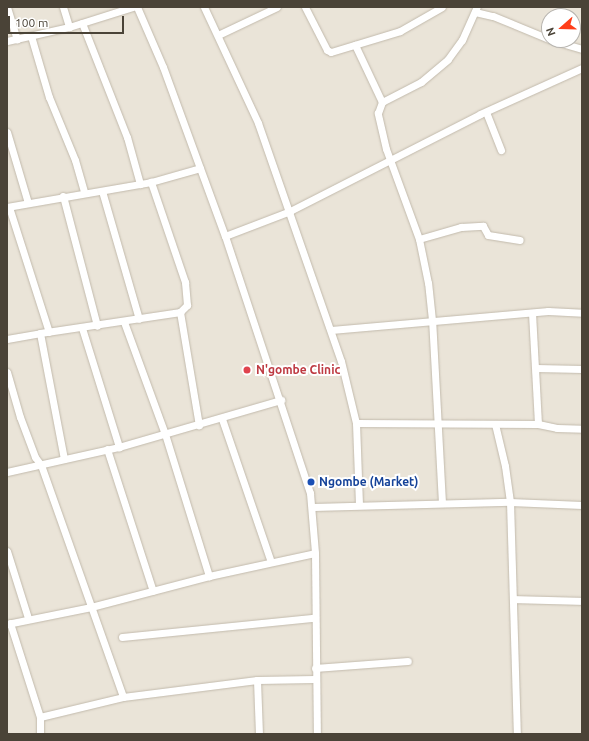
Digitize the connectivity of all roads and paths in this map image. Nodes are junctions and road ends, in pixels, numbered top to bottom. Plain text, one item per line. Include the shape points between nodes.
1 (7, 7) edge
2 (63, 7) edge
3 (133, 7) edge
4 (137, 7) edge
5 (204, 7) edge
6 (277, 7) edge
7 (305, 7) edge
8 (442, 7) edge
9 (476, 9) edge
10 (82, 23) junction
11 (70, 27) junction
12 (218, 35) junction
13 (31, 36) junction
14 (541, 36) edge
15 (16, 40) junction
16 (7, 41) edge
17 (355, 45) junction
18 (582, 68) edge
19 (382, 102) junction
20 (486, 112) junction
21 (7, 132) edge
22 (501, 150) dead end
23 (390, 160) junction
24 (200, 168) junction
25 (151, 182) junction
26 (140, 184) junction
27 (102, 191) junction
28 (84, 192) junction
29 (63, 196) junction
30 (28, 203) junction
31 (8, 207) edge
32 (290, 211) junction
33 (225, 236) junction
34 (420, 240) junction
35 (520, 240) dead end
36 (180, 312) junction
37 (532, 312) junction
38 (582, 313) edge
39 (140, 319) junction
40 (432, 320) junction
41 (124, 322) junction
42 (97, 326) junction
43 (82, 328) junction
44 (331, 330) junction
45 (49, 332) junction
46 (40, 333) junction
47 (7, 339) edge
48 (536, 368) junction
49 (582, 369) edge
50 (7, 372) edge
51 (282, 400) junction
52 (222, 419) junction
53 (356, 423) junction
54 (495, 424) junction
55 (538, 424) junction
56 (199, 425) junction
57 (436, 425) junction
58 (582, 429) edge
59 (165, 434) junction
60 (119, 447) junction
61 (106, 449) junction
62 (64, 459) junction
63 (41, 465) junction
64 (7, 472) edge
65 (510, 502) junction
66 (442, 503) junction
67 (359, 504) junction
68 (582, 505) edge
69 (313, 507) junction
70 (7, 551) edge
71 (314, 553) junction
72 (271, 562) junction
73 (209, 576) junction
74 (153, 591) junction
75 (514, 600) junction
76 (582, 601) edge
77 (91, 608) junction
78 (28, 618) junction
79 (314, 618) junction
80 (9, 624) edge
81 (122, 637) dead end
82 (408, 661) dead end
83 (314, 668) junction
84 (315, 679) junction
85 (257, 680) junction
86 (123, 697) junction
87 (40, 717) junction
88 (40, 734) edge
89 (259, 734) edge
90 (317, 734) edge
91 (517, 734) edge

1 - 15 street
2 - 11 street
3 - 10 street
4 - 24 street via 163,67
5 - 12 street
6 - 12 street
7 - 17 street via 327,50 331,52
8 - 17 street via 400,31
9 - 14 street
9 - 19 street via 462,40 438,70
10 - 11 street
10 - 26 street via 126,137
11 - 13 street
12 - 32 street via 258,123
13 - 15 street
13 - 28 street via 49,97
15 - 16 street
17 - 19 street
18 - 20 street
19 - 23 street via 378,121
20 - 22 street
20 - 23 street
21 - 30 street
23 - 32 street
23 - 34 street
24 - 25 street
24 - 33 street
25 - 26 street
25 - 36 street via 188,293 187,305
26 - 27 street
27 - 28 street
27 - 39 street
28 - 29 street
29 - 30 street
29 - 42 street
30 - 31 street
31 - 45 street
32 - 33 street
32 - 44 street
33 - 51 street
34 - 35 street via 461,226 483,226 488,235
34 - 40 street
36 - 39 street
36 - 56 street
37 - 38 street
37 - 40 street
37 - 48 street
39 - 41 street
40 - 44 street
40 - 57 street
41 - 42 street
41 - 59 street
42 - 43 street
43 - 45 street
43 - 60 street
44 - 53 street
45 - 46 street
46 - 47 street
46 - 62 street
48 - 49 street
48 - 55 street
50 - 63 street via 20,417 35,457
51 - 52 street
51 - 69 street via 304,468
52 - 56 street
52 - 72 street
53 - 57 street
53 - 67 street
54 - 55 street
54 - 57 street
54 - 65 street
55 - 58 street
56 - 59 street
57 - 66 street
59 - 60 street
59 - 73 street
60 - 61 street
61 - 62 street
61 - 74 street
62 - 63 street
63 - 64 street
63 - 77 street
65 - 66 street
65 - 68 street
65 - 75 street
66 - 67 street
67 - 69 street
69 - 71 street
70 - 78 street
71 - 72 street
71 - 79 street
72 - 73 street
73 - 74 street
74 - 77 street
75 - 76 street
75 - 91 street
77 - 78 street
77 - 86 street
78 - 80 street
79 - 81 street
79 - 83 street
80 - 87 street
82 - 83 street
83 - 84 street
84 - 85 street
84 - 90 street
85 - 86 street
85 - 89 street
86 - 87 street
87 - 88 street

